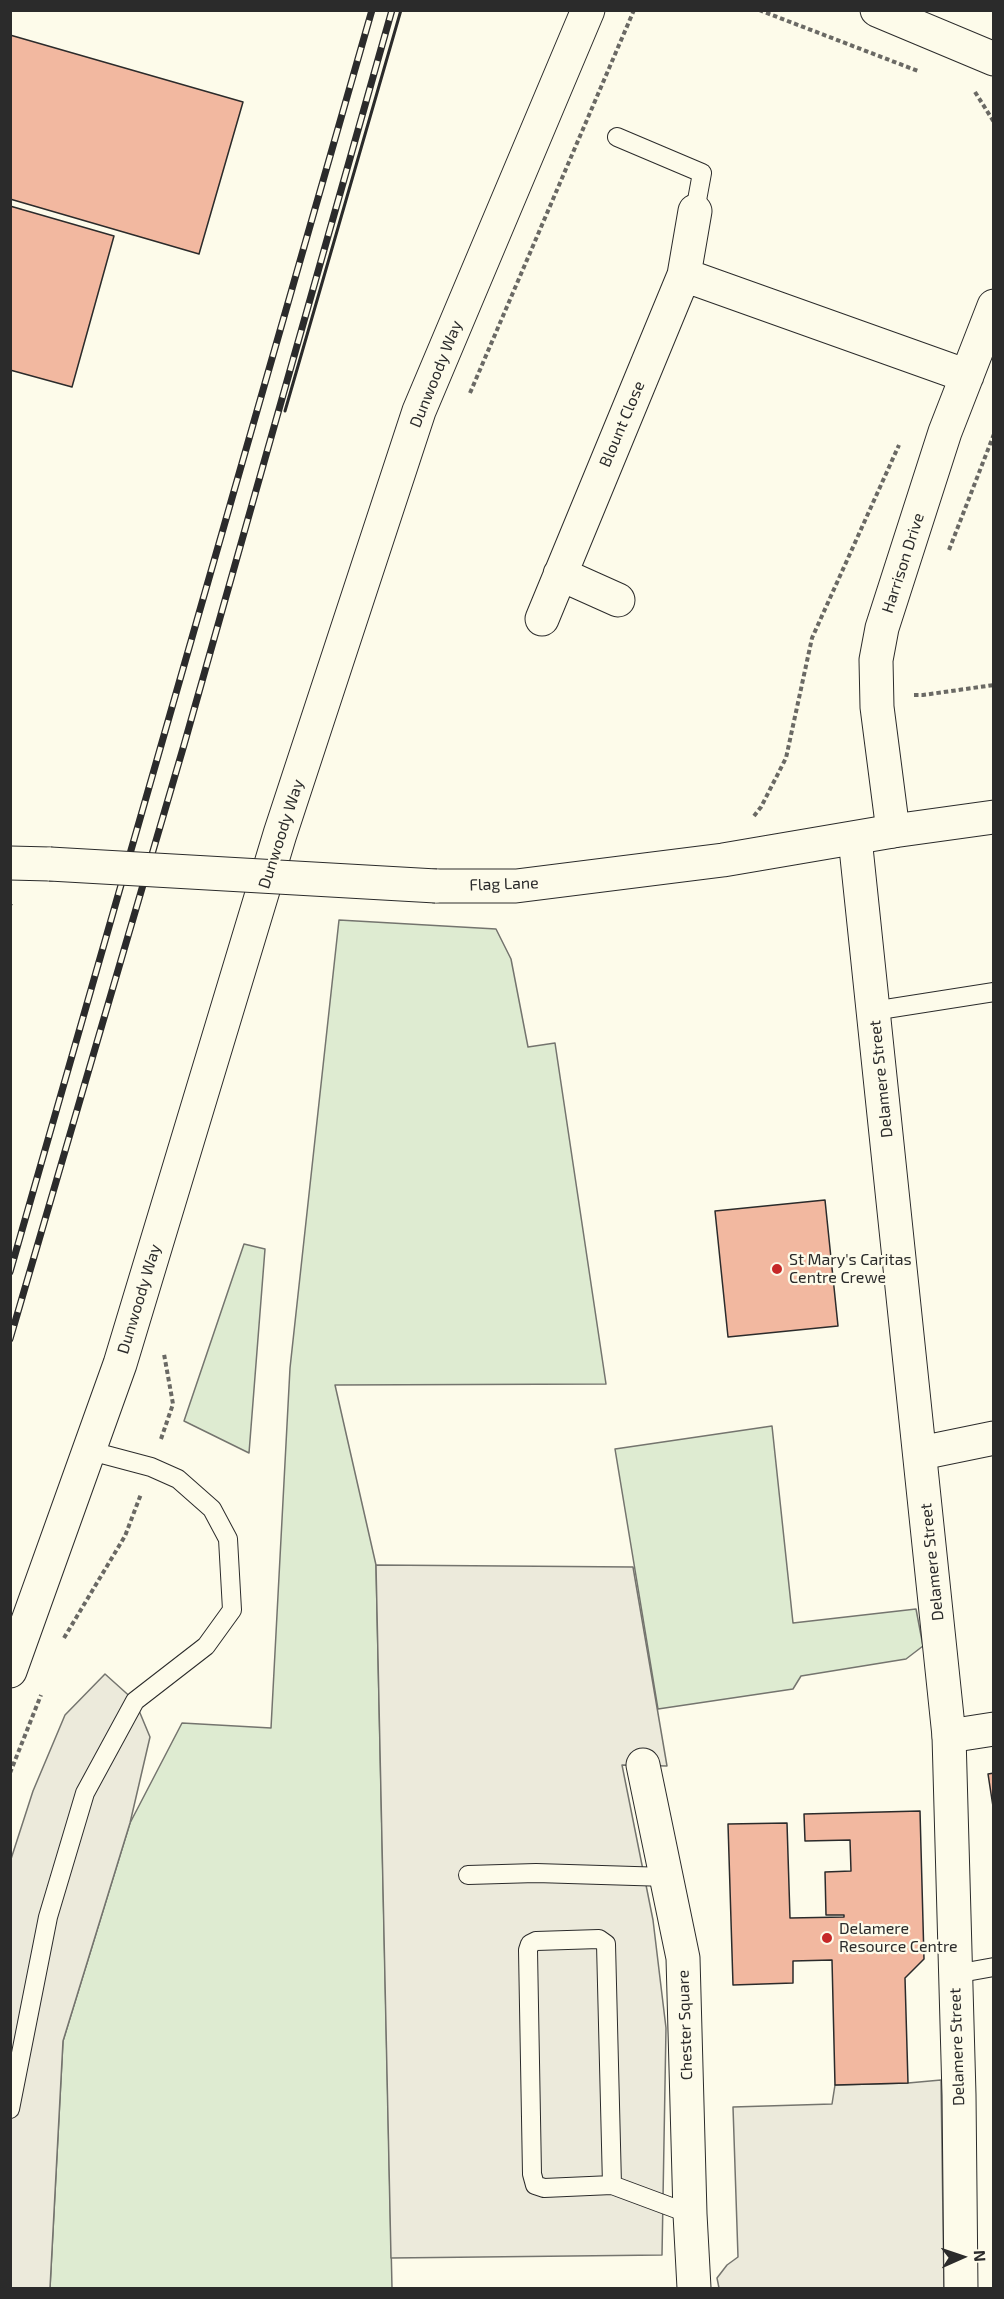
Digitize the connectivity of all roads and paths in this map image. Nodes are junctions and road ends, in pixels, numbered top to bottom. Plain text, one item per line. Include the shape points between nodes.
1 (588, 10) edge
2 (759, 10) edge
3 (877, 10) edge
4 (993, 59) edge
5 (921, 72) dead end
6 (965, 88) dead end
7 (993, 122) edge
8 (616, 137) dead end
9 (695, 211) joint
10 (684, 275) junction
11 (993, 306) edge
12 (966, 376) junction
13 (900, 442) dead end
14 (560, 574) junction
15 (618, 600) dead end
16 (542, 619) dead end
17 (993, 685) edge
18 (904, 694) dead end
19 (993, 817) edge
20 (747, 824) dead end
21 (892, 831) junction
22 (855, 838) junction
23 (10, 863) edge
24 (993, 992) edge
25 (873, 1011) junction
26 (993, 1438) edge
27 (87, 1450) junction
28 (921, 1453) junction
29 (10, 1671) edge
30 (993, 1729) edge
31 (949, 1736) junction
32 (643, 1765) dead end
33 (468, 1875) dead end
34 (667, 1878) junction
35 (993, 1968) edge
36 (955, 1974) junction
37 (10, 2109) edge
38 (612, 2184) junction
39 (690, 2214) junction
40 (694, 2289) edge
41 (961, 2289) edge

1 - 27 street, Dunwoody Way via 419,411 280,834 120,1364
2 - 5 path
3 - 4 street
6 - 7 path via 976,93
8 - 9 lane via 702,173
9 - 10 street, Blount Close
10 - 12 street
10 - 14 street, Blount Close
11 - 12 street, Harrison Drive
12 - 21 street, Harrison Drive via 882,628 876,660 877,707
13 - 20 path via 812,638 786,759 761,807
14 - 15 street
14 - 16 street, Blount Close
17 - 18 path
19 - 21 street, Flag Lane
21 - 22 street, Flag Lane
22 - 23 street, Flag Lane, bridge via 723,860 516,886 436,886
22 - 25 street, Delamere Street
24 - 25 lane
25 - 28 street, Delamere Street
26 - 28 street
27 - 29 street, Dunwoody Way
27 - 37 lane via 151,1467 178,1479 212,1509 228,1539 232,1610 206,1646 135,1701 85,1793 48,1917
28 - 31 street, Delamere Street
30 - 31 street
31 - 36 street, Delamere Street
32 - 34 street, Chester Square
33 - 34 lane via 536,1873
34 - 39 street, Chester Square via 683,1958
35 - 36 lane
36 - 41 street, Delamere Street
38 - 38 lane via 544,2188 535,2185 531,2174 528,1950 536,1941 599,1939 606,1944
38 - 39 lane
39 - 40 street, Chester Square

